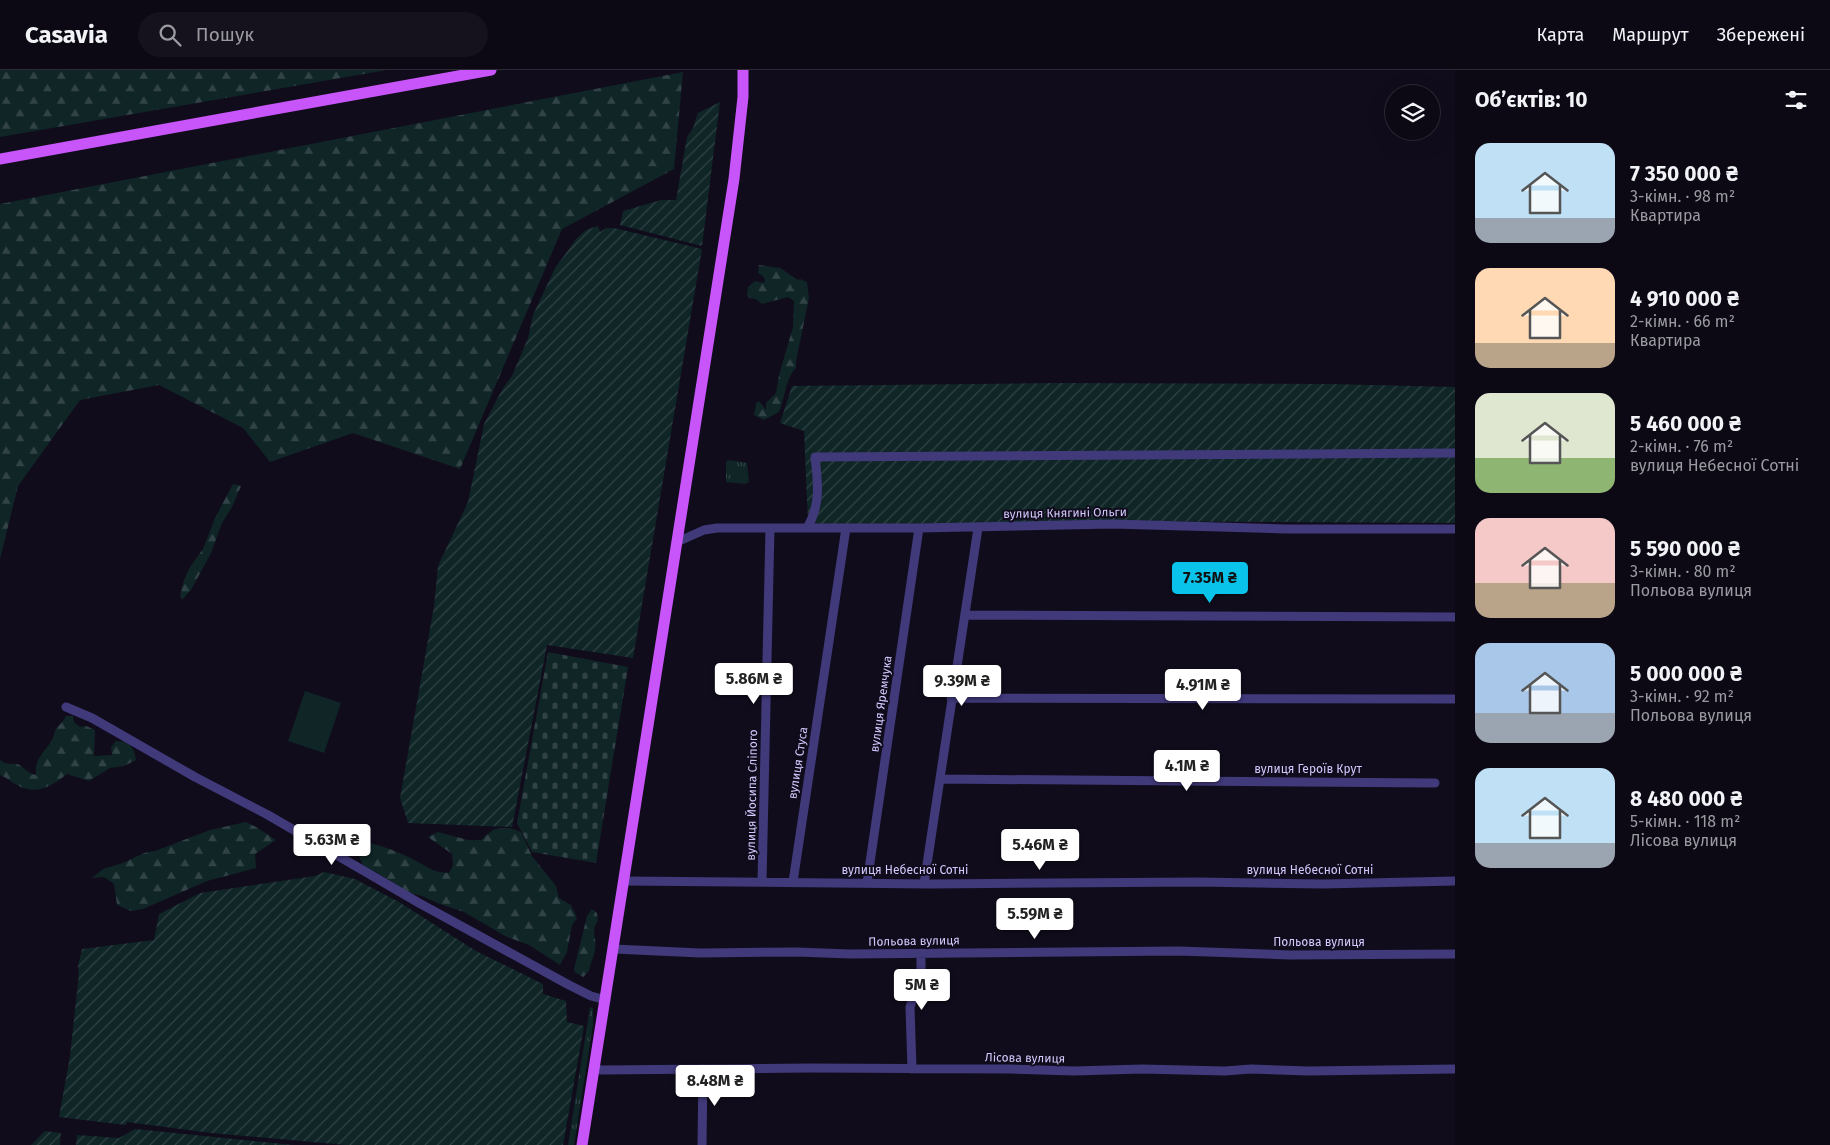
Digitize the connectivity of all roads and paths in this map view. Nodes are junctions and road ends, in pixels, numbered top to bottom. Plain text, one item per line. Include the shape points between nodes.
1 (491, 70) edge
2 (743, 70) edge
3 (0, 159) edge
4 (1455, 453) edge
5 (770, 528) junction
6 (807, 528) junction
7 (846, 528) junction
8 (919, 528) junction
9 (978, 528) junction
10 (1455, 529) edge
11 (677, 542) junction
12 (965, 615) junction
13 (1455, 617) edge
14 (951, 698) junction
15 (1455, 699) edge
16 (66, 707) dead end
17 (940, 779) junction
18 (1435, 783) dead end
19 (624, 881) junction
20 (1455, 881) edge
21 (762, 882) junction
22 (793, 882) junction
23 (867, 883) junction
24 (924, 884) junction
25 (614, 949) junction
26 (921, 954) junction
27 (1455, 954) edge
28 (606, 1000) junction
29 (595, 1069) junction
30 (703, 1069) junction
31 (912, 1069) junction
32 (1455, 1069) edge
33 (582, 1145) edge
34 (702, 1145) edge

1 - 3 main road
2 - 11 main road via 734,179
4 - 6 street via 815,457 817,500 815,515
5 - 6 street, вулиця Княгині Ольги
5 - 11 street, вулиця Княгині Ольги via 717,528
5 - 21 street, вулиця Йосипа Сліпого
6 - 7 street, вулиця Княгині Ольги
7 - 8 street, вулиця Княгині Ольги
7 - 22 street, вулиця Стуса
8 - 9 street, вулиця Княгині Ольги
8 - 23 street, вулиця Яремчука
9 - 10 street, вулиця Княгині Ольги via 1113,524
9 - 12 street
11 - 19 main road
12 - 13 street
12 - 14 street
14 - 15 street
14 - 17 street
16 - 28 street via 108,726 570,985
17 - 18 street, вулиця Героїв Крут
17 - 24 street
19 - 21 street, вулиця Небесної Сотні
19 - 25 main road
20 - 24 street, вулиця Небесної Сотні
21 - 22 street, вулиця Небесної Сотні
22 - 23 street, вулиця Небесної Сотні
23 - 24 street, вулиця Небесної Сотні
25 - 26 street, Польова вулиця via 700,953
25 - 28 main road
26 - 27 street, Польова вулиця via 1179,951 1310,956
26 - 31 street via 921,975 910,1008
28 - 29 main road
29 - 30 street, Лісова вулиця
29 - 33 main road
30 - 31 street, Лісова вулиця
30 - 34 street
31 - 32 street, Лісова вулиця

